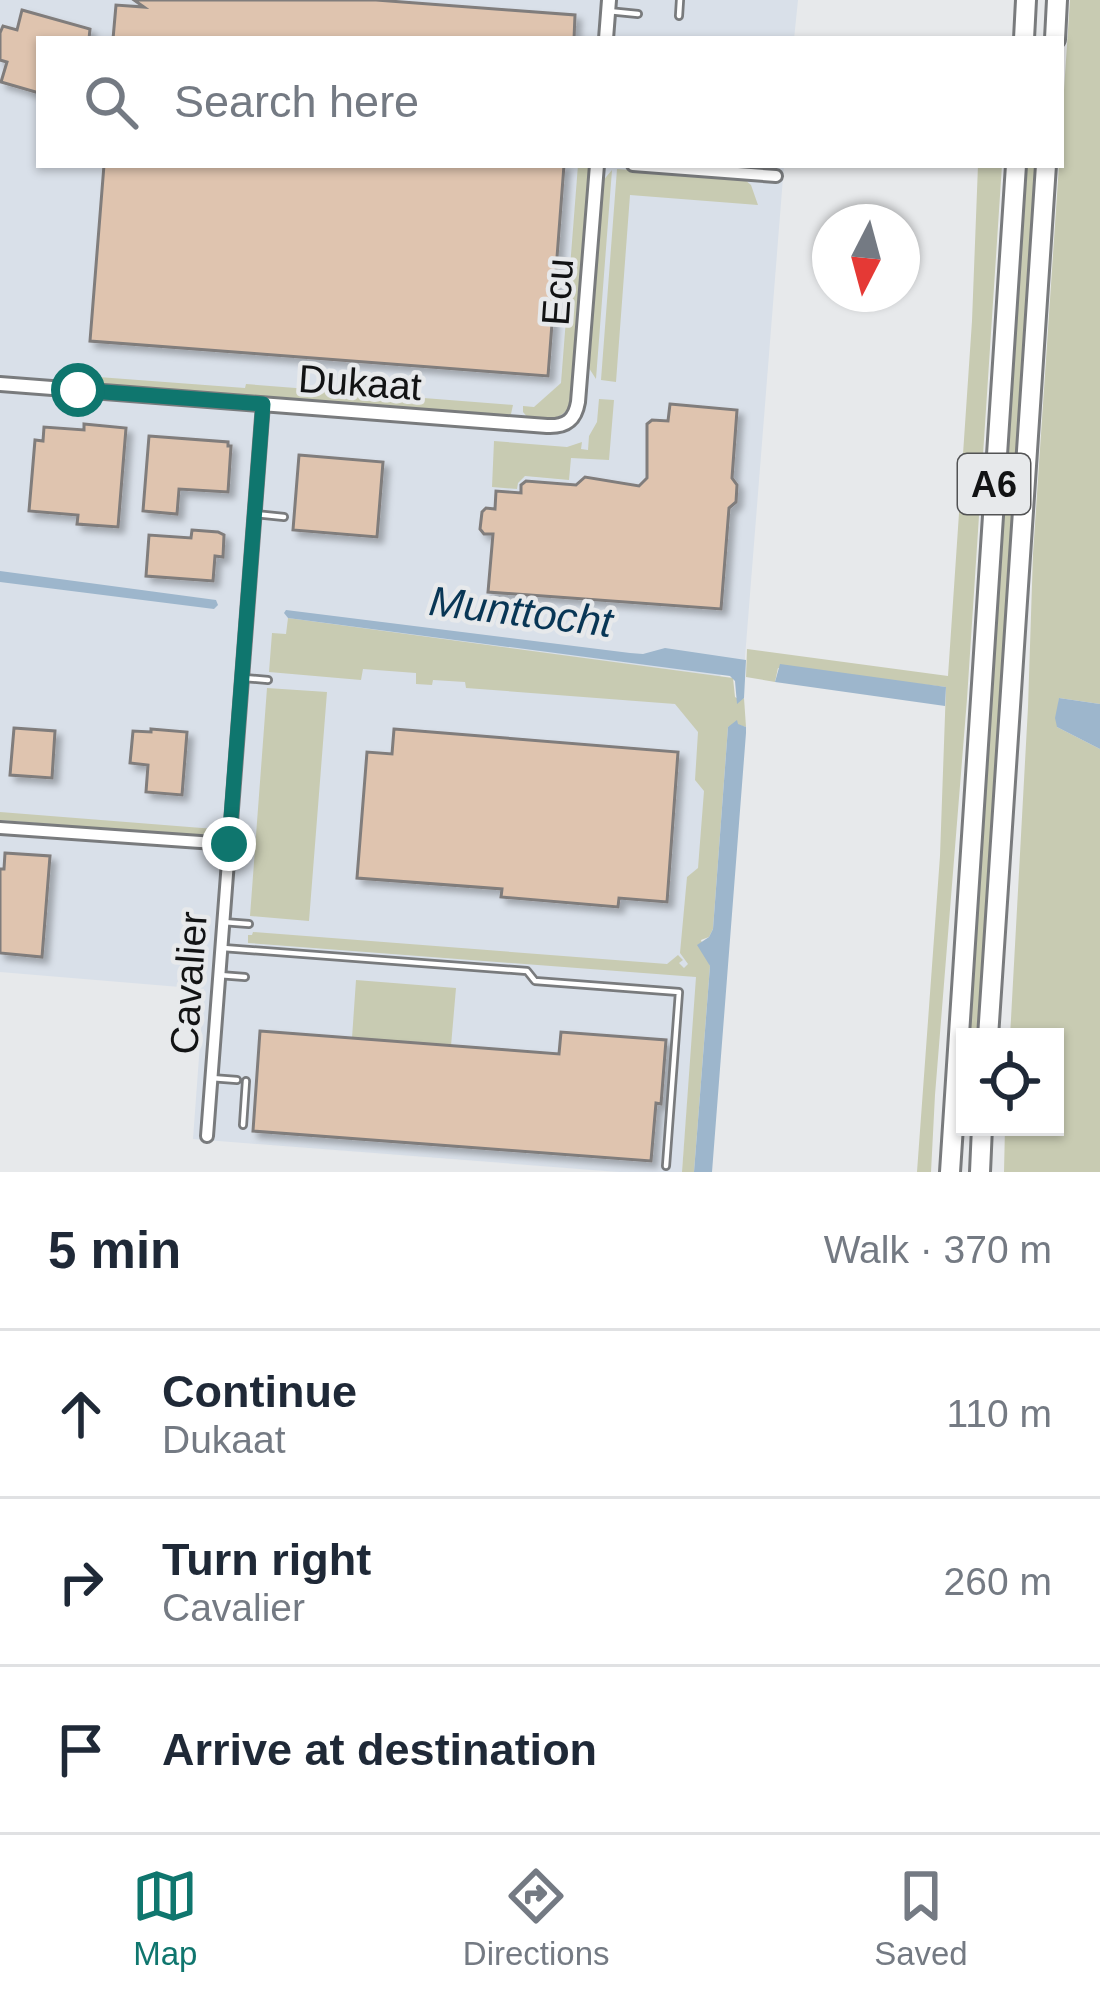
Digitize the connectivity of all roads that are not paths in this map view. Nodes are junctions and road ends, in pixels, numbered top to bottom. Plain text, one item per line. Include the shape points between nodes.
1 (680, 0) edge
2 (1026, 0) edge
3 (1057, 0) edge
4 (609, 6) edge
5 (638, 14) dead end
6 (679, 16) dead end
7 (606, 36) edge
8 (1024, 36) edge
9 (1054, 36) edge
10 (597, 168) edge
11 (672, 168) edge
12 (1016, 168) edge
13 (1046, 168) edge
14 (776, 176) dead end
15 (0, 384) edge
16 (263, 404) junction
17 (570, 422) joint
18 (255, 514) junction
19 (284, 517) dead end
20 (242, 678) junction
21 (268, 680) dead end
22 (0, 827) edge
23 (229, 844) junction
24 (223, 922) junction
25 (249, 924) dead end
26 (221, 948) junction
27 (219, 975) junction
28 (245, 977) dead end
29 (989, 1028) edge
30 (211, 1078) junction
31 (237, 1080) dead end
32 (246, 1081) dead end
33 (243, 1125) dead end
34 (207, 1136) dead end
35 (983, 1136) edge
36 (666, 1166) dead end
37 (950, 1172) edge
38 (982, 1172) edge

1 - 6 lane
2 - 8 highway
3 - 9 highway
4 - 5 lane
4 - 7 street
10 - 17 street, Ecu
11 - 14 street
12 - 37 highway, A6
13 - 29 highway, A6
15 - 16 street, Dukaat via 79,383
16 - 17 street, Dukaat
16 - 18 street, Cavalier
18 - 19 lane
18 - 20 street, Cavalier
20 - 21 lane
20 - 23 street, Cavalier
22 - 23 street
23 - 24 street, Cavalier
24 - 25 lane
24 - 26 street, Cavalier
26 - 27 street, Cavalier
26 - 36 lane via 527,971 536,981 679,992
27 - 28 lane
27 - 30 street, Cavalier
30 - 31 lane
30 - 34 street, Cavalier
32 - 33 lane
35 - 38 highway

